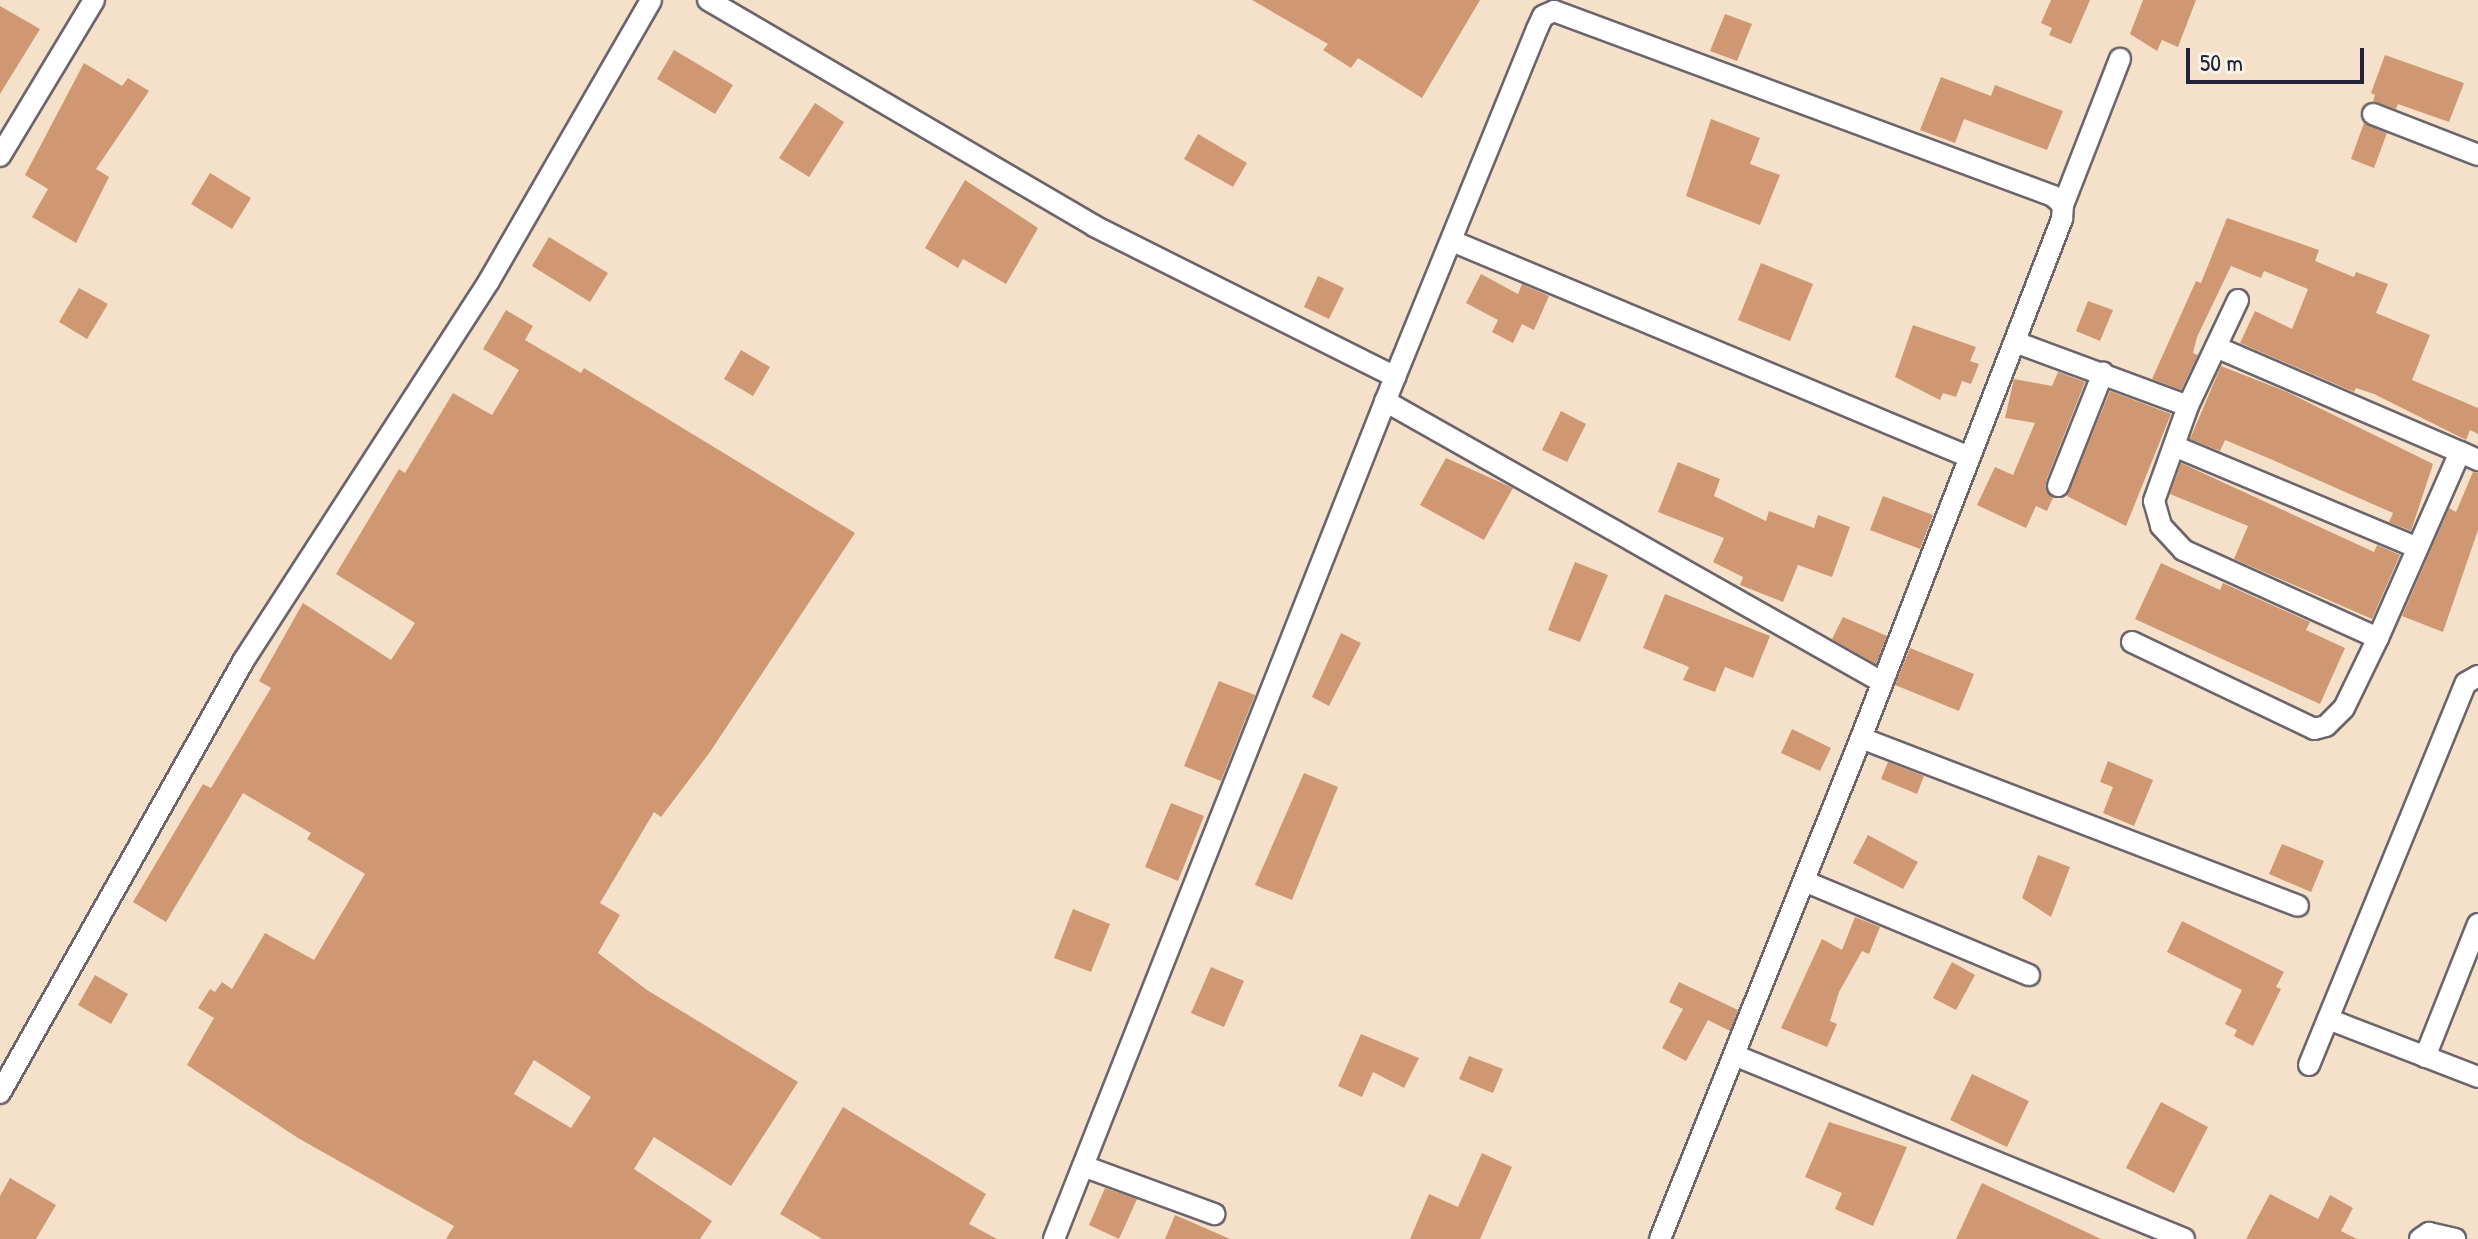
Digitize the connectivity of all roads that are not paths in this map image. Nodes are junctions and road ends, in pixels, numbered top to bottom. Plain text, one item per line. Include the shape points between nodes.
1 (94, 0) edge
2 (651, 0) edge
3 (708, 0) edge
4 (2120, 59) dead end
5 (2373, 114) dead end
6 (2478, 155) edge
7 (0, 156) edge
8 (2063, 205) junction
9 (1452, 241) junction
10 (2238, 300) dead end
11 (2015, 342) junction
12 (2216, 347) junction
13 (2103, 373) junction
14 (1395, 377) junction
15 (1385, 401) junction
16 (2188, 406) junction
17 (2174, 446) junction
18 (2469, 456) edge
19 (1969, 457) junction
20 (2058, 486) dead end
21 (2418, 548) junction
22 (2378, 638) junction
23 (2132, 642) dead end
24 (2478, 676) edge
25 (1880, 681) junction
26 (1861, 738) junction
27 (1804, 881) junction
28 (2298, 906) dead end
29 (2478, 924) edge
30 (2029, 975) dead end
31 (2328, 1019) junction
32 (1734, 1055) junction
33 (2425, 1057) junction
34 (2309, 1065) dead end
35 (2478, 1077) edge
36 (0, 1093) edge
37 (1083, 1166) junction
38 (1214, 1214) dead end
39 (1054, 1239) edge
40 (1660, 1239) edge
41 (2184, 1239) edge
42 (2420, 1239) edge
43 (2455, 1239) edge

1 - 7 street
2 - 36 street via 489,281 244,660
3 - 14 street via 1094,226
4 - 8 street
5 - 6 street
8 - 9 street via 2053,196 1554,11 1543,16 1537,29
8 - 11 street
9 - 14 street
9 - 19 street
10 - 12 street
11 - 13 street
11 - 19 street
12 - 16 street
12 - 18 street
13 - 16 street
13 - 20 street
14 - 15 street
15 - 25 street
15 - 37 street
16 - 17 street
17 - 21 street
17 - 22 street via 2154,501 2169,539
18 - 21 street
19 - 25 street
21 - 22 street
22 - 23 street via 2344,708 2326,726 2314,729
24 - 31 street via 2466,683
25 - 26 street
26 - 27 street
26 - 28 street
27 - 30 street
27 - 32 street
29 - 33 street
31 - 33 street
31 - 34 street
32 - 40 street
32 - 41 street
33 - 35 street
37 - 38 street
37 - 39 street
42 - 43 street via 2429,1233

